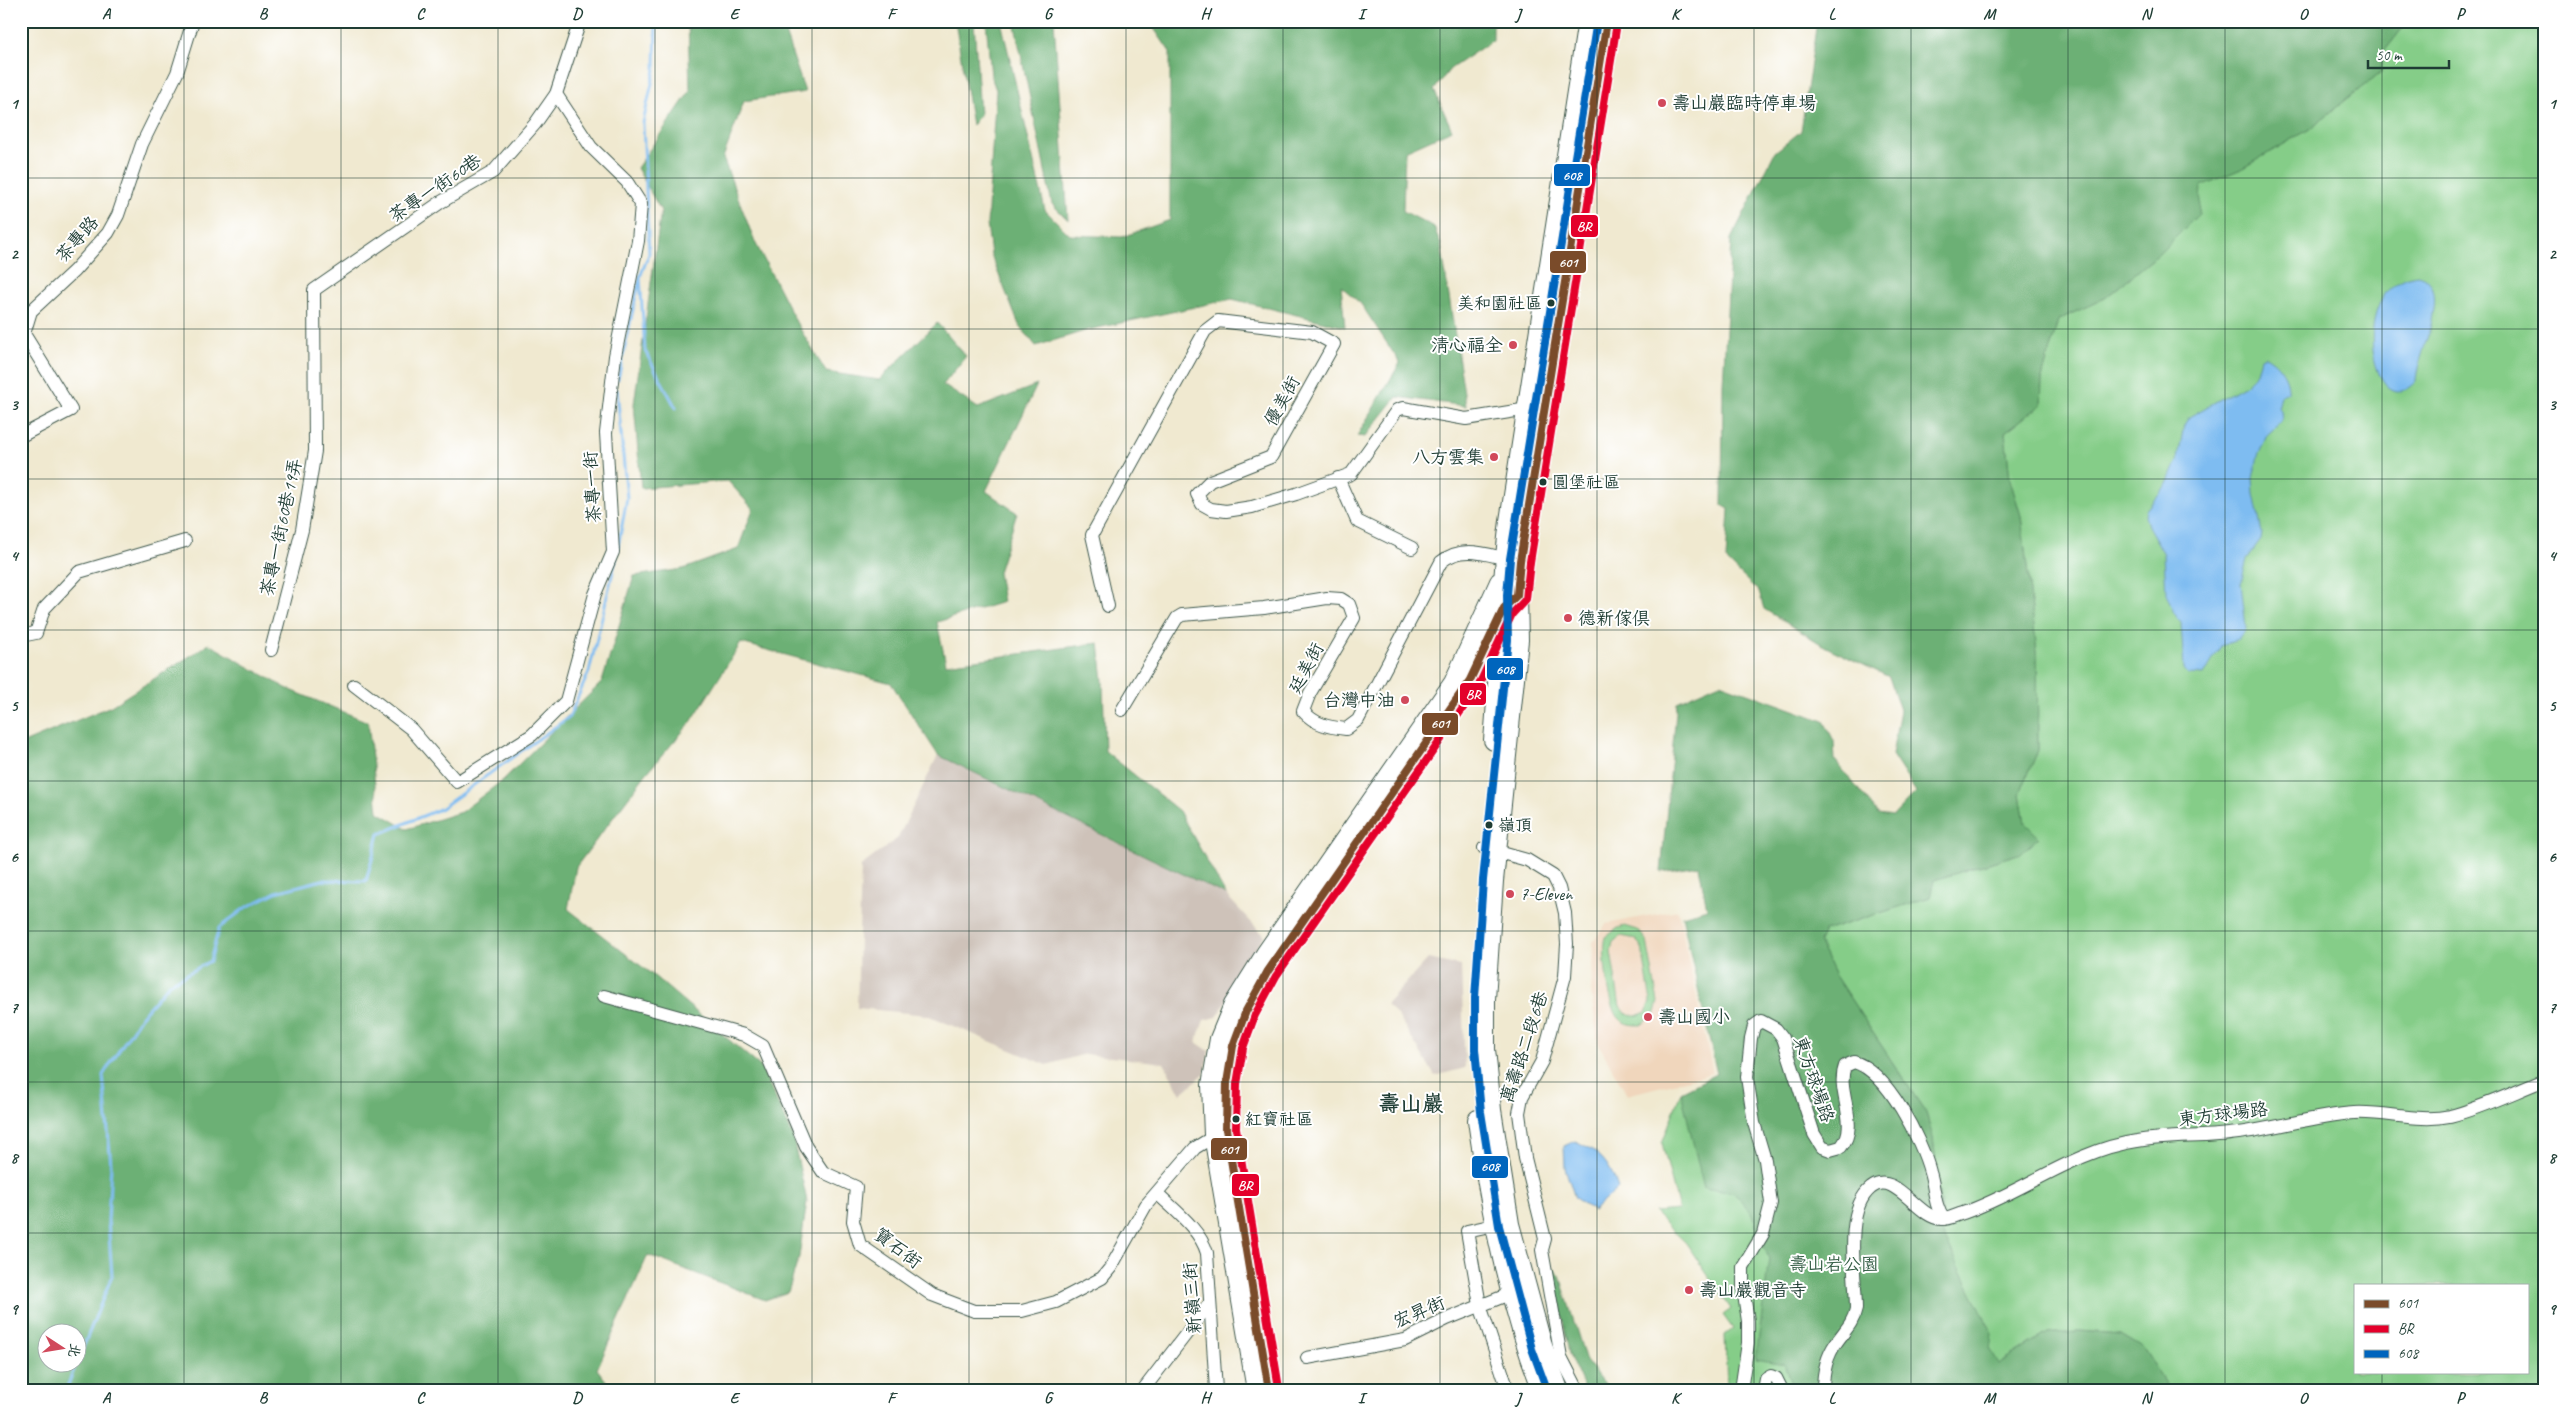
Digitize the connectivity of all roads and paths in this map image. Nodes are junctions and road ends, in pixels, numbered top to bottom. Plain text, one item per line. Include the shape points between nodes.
1 (193, 21) edge
2 (580, 21) edge
3 (1588, 21) edge
4 (1608, 21) edge
5 (556, 94) junction
6 (314, 290) joint
7 (1528, 409) junction
8 (21, 436) edge
9 (1338, 478) junction
10 (185, 541) dead end
11 (1412, 548) dead end
12 (1510, 564) junction
13 (1510, 602) junction
14 (1108, 606) dead end
15 (21, 636) edge
16 (271, 650) dead end
17 (1473, 672) junction
18 (1500, 675) junction
19 (354, 685) dead end
20 (1122, 710) dead end
21 (1490, 849) junction
22 (604, 996) dead end
23 (2545, 1080) edge
24 (1220, 1132) junction
25 (1157, 1192) junction
26 (1944, 1219) junction
27 (1494, 1225) junction
28 (1512, 1294) junction
29 (1210, 1303) junction
30 (1480, 1305) junction
31 (1307, 1358) dead end
32 (1143, 1390) edge
33 (1216, 1390) edge
34 (1257, 1390) edge
35 (1269, 1390) edge
36 (1508, 1390) edge
37 (1543, 1390) edge
38 (1558, 1390) edge
39 (1578, 1390) edge
40 (1741, 1390) edge
41 (1764, 1390) edge
42 (1782, 1390) edge
43 (1824, 1390) edge

1 - 8 street, 茶專路 via 177,73 142,144 118,214 108,233 31,311 24,334 71,410
2 - 5 street
3 - 7 main road
4 - 12 main road
5 - 6 street, 茶專一街60巷 via 535,124 493,172 441,202
5 - 19 street, 茶專一街 via 591,147 627,182 641,204 606,433 614,552 595,594 566,701 532,735 457,782 411,729
6 - 16 street, 茶專一街60巷19弄 via 314,451 302,530
7 - 9 street, 優美街 via 1466,418 1403,408 1397,410 1351,474
7 - 12 main road
9 - 11 street via 1357,521
9 - 14 street, 優美街 via 1252,507 1226,511 1202,504 1197,494 1210,481 1270,457 1334,344 1312,332 1218,321 1205,331 1092,535
10 - 15 street via 79,572 44,608 36,633
12 - 13 main road
12 - 20 street, 廷美街 via 1471,551 1459,552 1441,562 1358,720 1346,729 1326,727 1303,712 1310,693 1354,618 1349,604 1341,599 1182,614
12 - 24 main road via 1454,683 1234,1005 1220,1039 1212,1085
13 - 17 main road
13 - 18 main road
13 - 21 main road via 1518,640
17 - 18 main road via 1495,671
17 - 24 main road via 1246,1008 1230,1057
18 - 21 main road
21 - 27 main road via 1472,996 1472,1047 1477,1109
21 - 38 main road via 1485,1049 1491,1110 1509,1224 1528,1301
21 - 39 street, 萬壽路二段6巷 via 1527,860 1553,876 1565,913 1565,976 1542,1061 1522,1097 1519,1112 1525,1158 1545,1239 1542,1250 1556,1334 1562,1357
22 - 25 street, 寶石街 via 744,1035 762,1046 806,1146 822,1172 856,1187 853,1221 860,1245 932,1295 974,1311 1022,1311 1056,1302 1091,1285 1111,1267 1140,1213
23 - 26 street, 東方球場路 via 2449,1116 2416,1118 2353,1113 2296,1120 2237,1134 2136,1140 2087,1156 1988,1205
24 - 25 street, 寶石街 via 1195,1148
24 - 34 main road
24 - 35 main road
25 - 29 street, 新嶺三街 via 1204,1242
26 - 40 street, 東方球場路 via 1939,1212 1931,1174 1916,1133 1879,1078 1860,1063 1846,1066 1842,1078 1848,1134 1841,1147 1822,1148 1814,1134 1783,1038 1770,1024 1757,1023 1751,1038 1747,1077 1771,1203 1763,1234 1743,1267 1748,1343
26 - 43 street via 1929,1216 1896,1187 1883,1184 1870,1188 1854,1222 1856,1309 1853,1322 1827,1359
27 - 28 main road
27 - 30 street via 1467,1231
28 - 30 street, 宏昇街
28 - 37 main road
29 - 32 street
29 - 33 street, 新嶺三街
30 - 31 street, 宏昇街 via 1405,1340
30 - 36 street
41 - 42 street via 1766,1379 1771,1376 1776,1378

